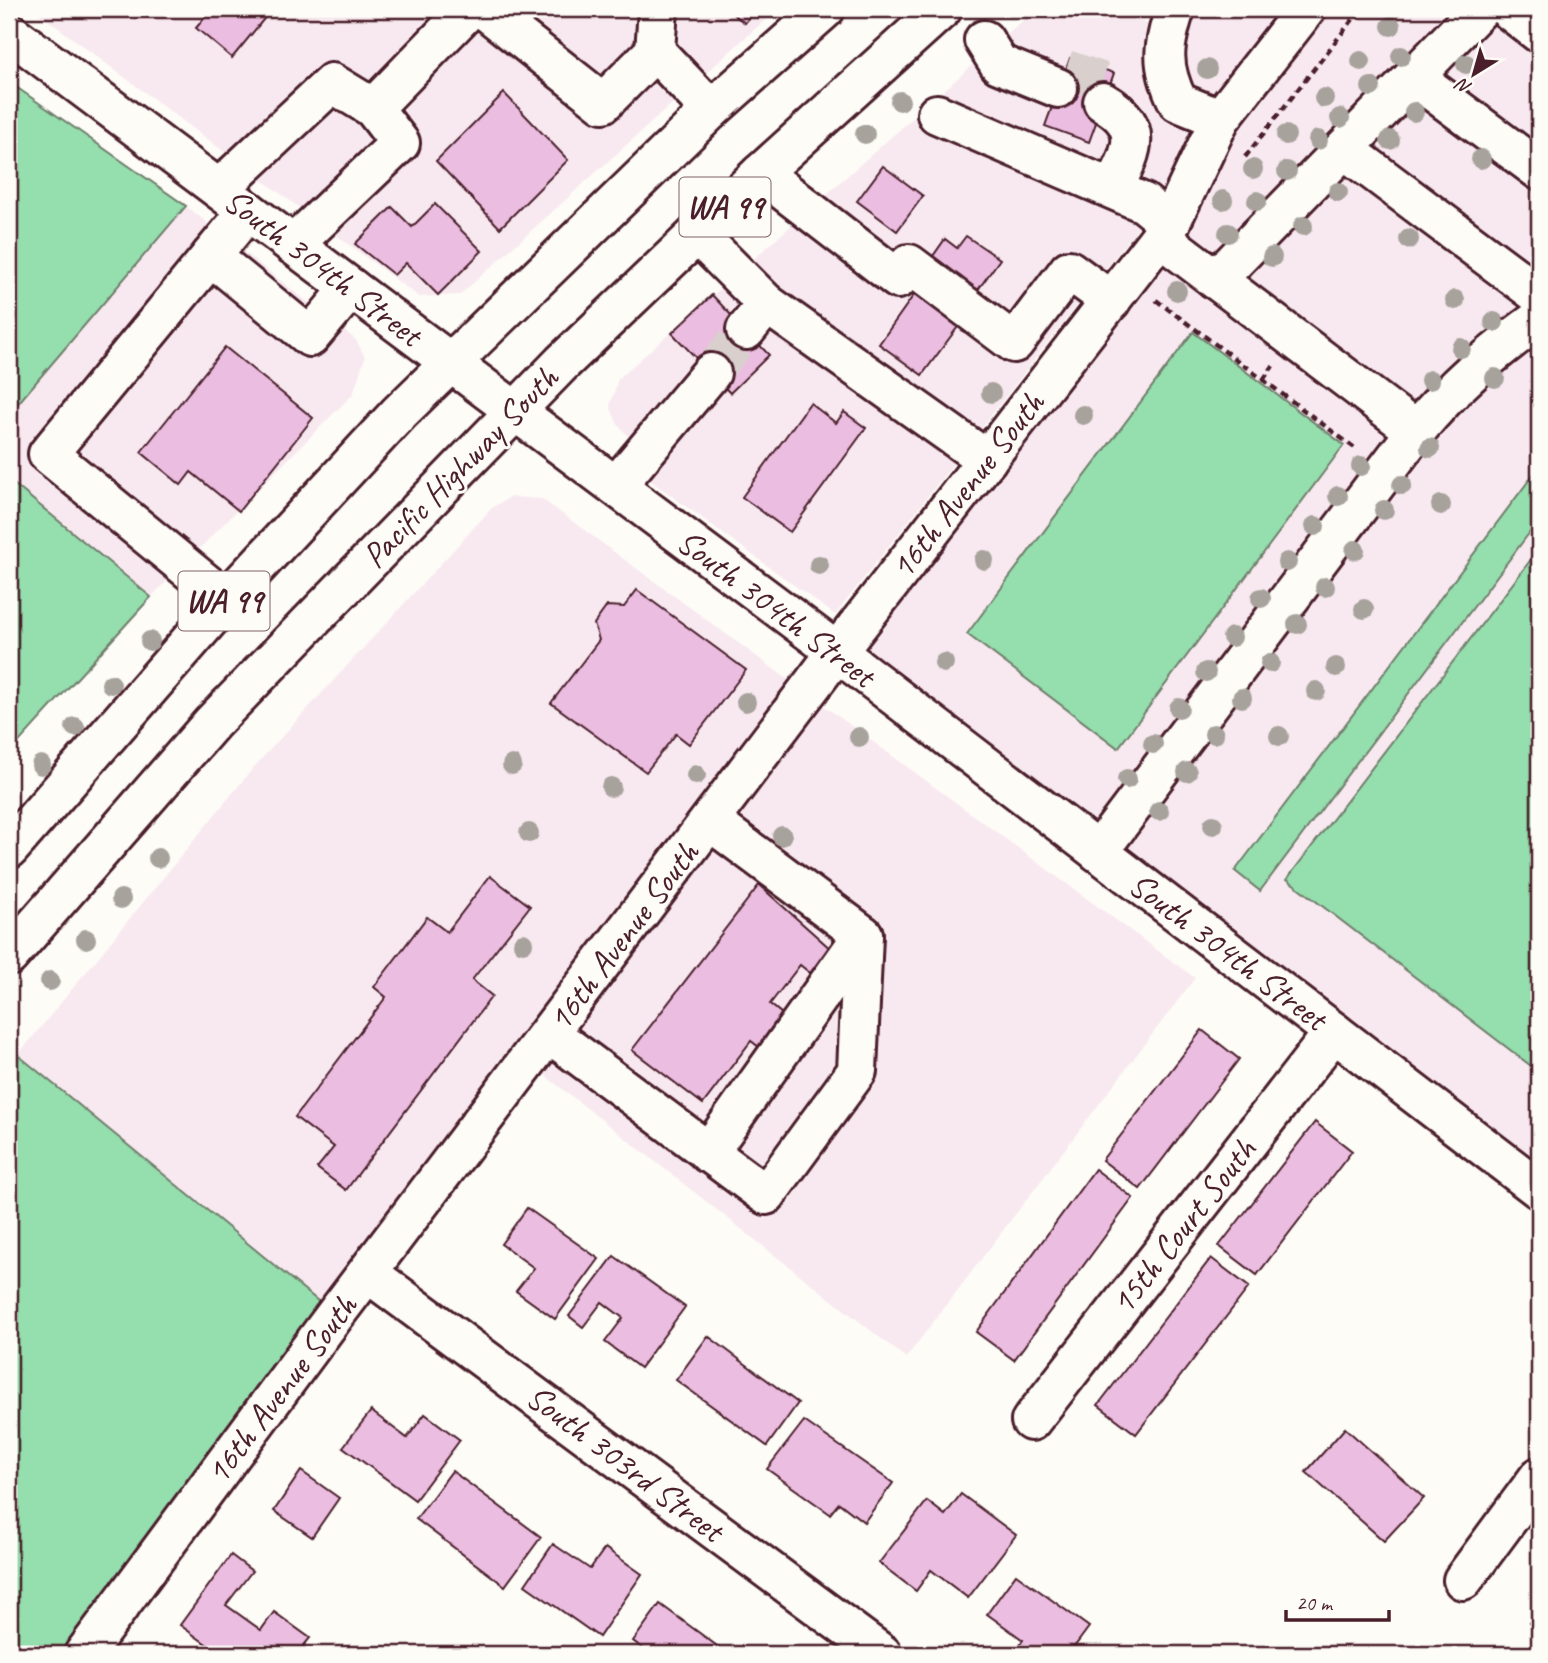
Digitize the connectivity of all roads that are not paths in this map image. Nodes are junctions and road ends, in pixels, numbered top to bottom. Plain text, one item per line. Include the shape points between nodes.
1 (469, 9) edge
2 (484, 9) edge
3 (658, 9) edge
4 (825, 9) edge
5 (942, 9) edge
6 (1175, 9) edge
7 (1306, 9) edge
8 (1480, 9) edge
9 (1508, 9) edge
10 (9, 32) edge
11 (1539, 33) edge
12 (984, 40) dead end
13 (655, 51) junction
14 (1414, 77) junction
15 (1062, 79) tunnel mouth
16 (1107, 93) tunnel mouth
17 (373, 108) junction
18 (711, 110) junction
19 (937, 114) dead end
20 (1220, 119) junction
21 (1344, 149) junction
22 (1539, 170) edge
23 (761, 173) junction
24 (1113, 189) junction
25 (233, 200) junction
26 (1165, 231) junction
27 (697, 234) junction
28 (293, 245) junction
29 (211, 256) junction
30 (1216, 280) junction
31 (351, 288) junction
32 (1539, 295) edge
33 (1111, 301) junction
34 (1539, 319) edge
35 (450, 363) junction
36 (710, 373) tunnel mouth
37 (515, 410) junction
38 (1416, 431) junction
39 (987, 460) junction
40 (616, 486) junction
41 (226, 600) junction
42 (837, 652) junction
43 (710, 821) junction
44 (9, 849) edge
45 (1098, 852) junction
46 (863, 935) junction
47 (9, 956) edge
48 (1334, 1031) junction
49 (549, 1033) junction
50 (708, 1153) junction
51 (1539, 1189) edge
52 (368, 1273) junction
53 (1031, 1421) dead end
54 (1539, 1477) edge
55 (1463, 1580) dead end
56 (84, 1654) edge
57 (881, 1654) edge

1 - 17 street
2 - 13 street via 603,103
3 - 13 street
4 - 18 street, WA 99
5 - 23 street, Pacific Highway South / WA 99
6 - 20 street via 1163,45 1168,80 1178,102
7 - 20 street, 16th Avenue South
8 - 14 street
9 - 11 street
10 - 25 street, South 304th Street
12 - 15 street
13 - 18 street
14 - 21 street
14 - 22 street
16 - 24 street via 1130,128 1131,152
17 - 25 street via 331,83
17 - 28 street via 400,143
18 - 35 street, WA 99
19 - 24 street
20 - 26 street, 16th Avenue South
21 - 30 street
21 - 32 street
23 - 27 street, Pacific Highway South / WA 99
23 - 33 street via 898,279 909,264 1014,343 1069,270
24 - 26 street via 1143,203
25 - 28 street, South 304th Street
25 - 29 street
26 - 30 street
26 - 33 street, 16th Avenue South
27 - 37 street, Pacific Highway South / WA 99
27 - 39 street via 756,317
28 - 31 street, South 304th Street
29 - 31 street via 310,337
29 - 41 street via 48,454
30 - 38 street
31 - 35 street, South 304th Street
33 - 39 street, 16th Avenue South
34 - 38 street via 1453,387
35 - 37 street, South 304th Street
35 - 41 street, WA 99
36 - 40 street
37 - 40 street, South 304th Street
37 - 47 street, Pacific Highway South / WA 99 via 212,723
38 - 45 street
39 - 42 street, 16th Avenue South
40 - 42 street, South 304th Street
41 - 44 street, WA 99
42 - 43 street, 16th Avenue South
42 - 45 street, South 304th Street
43 - 46 street
43 - 49 street, 16th Avenue South
45 - 48 street, South 304th Street
46 - 50 street
46 - 50 street via 857,1072 766,1195
48 - 51 street, South 304th Street
48 - 53 street, 15th Court South
49 - 50 street
49 - 52 street, 16th Avenue South
52 - 56 street, 16th Avenue South
52 - 57 street, South 303rd Street
54 - 55 street

